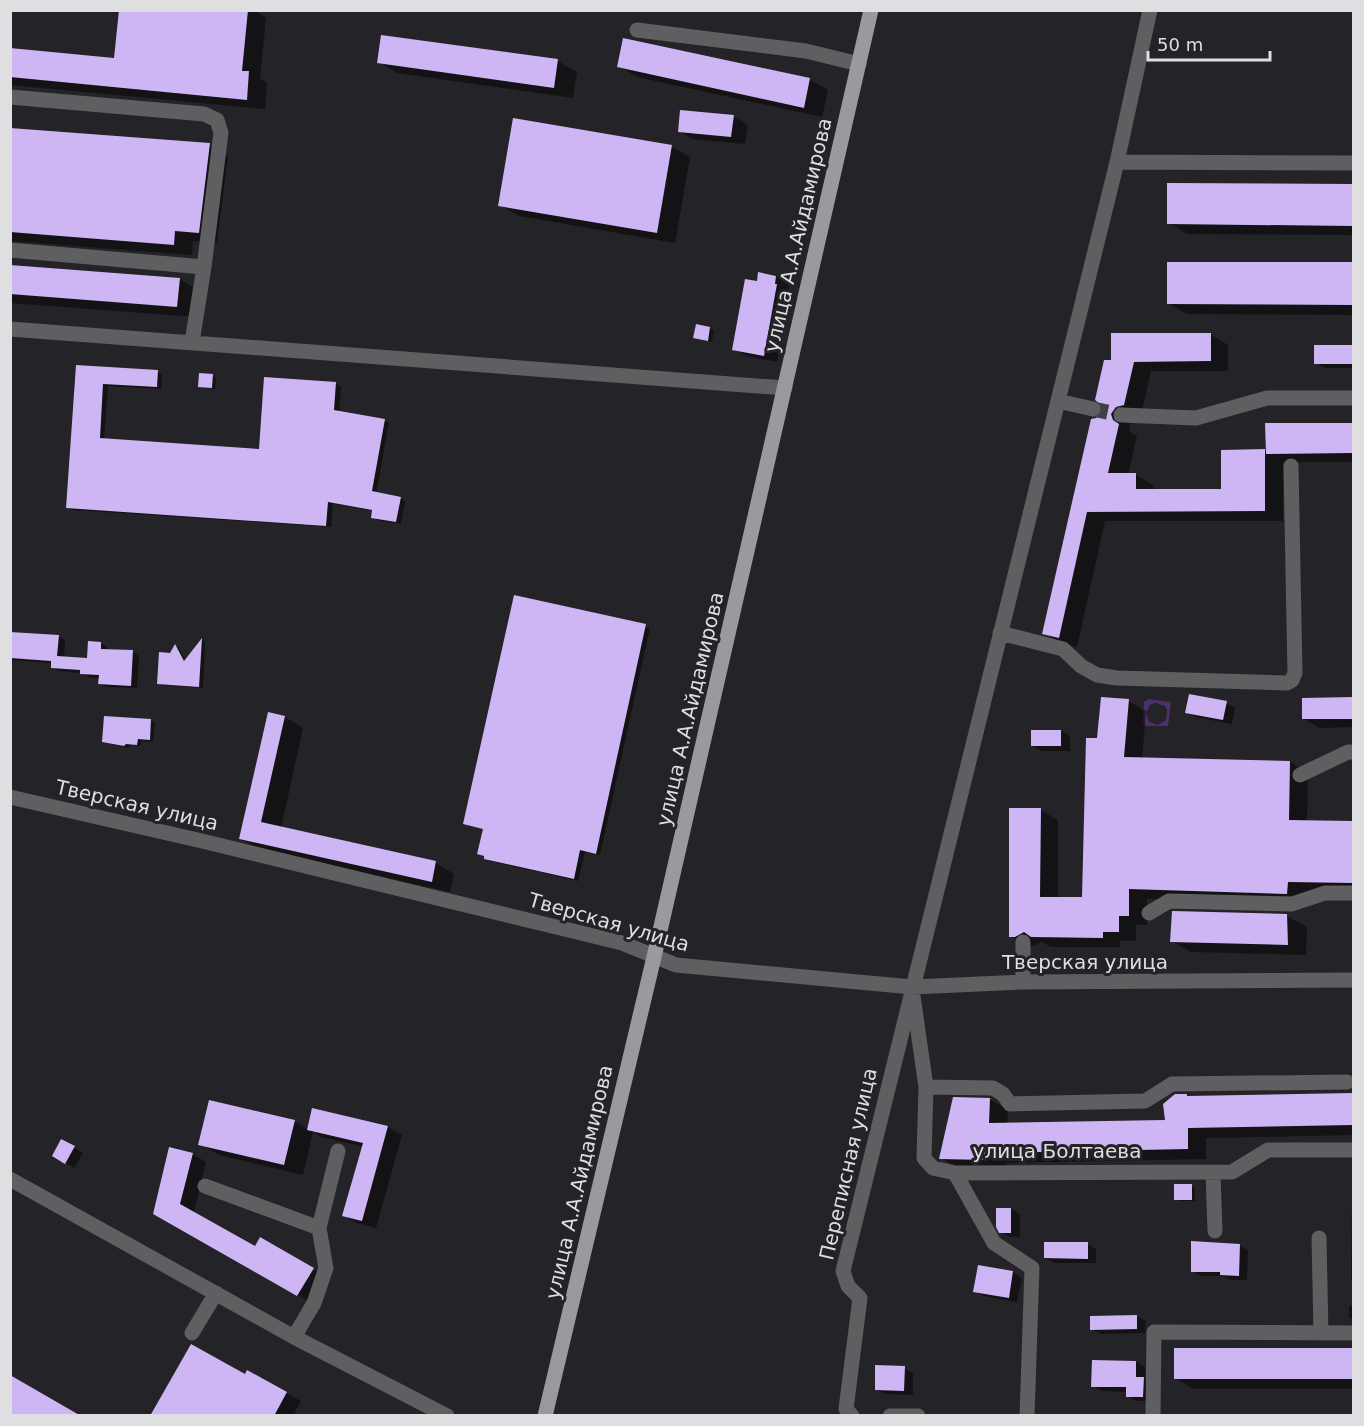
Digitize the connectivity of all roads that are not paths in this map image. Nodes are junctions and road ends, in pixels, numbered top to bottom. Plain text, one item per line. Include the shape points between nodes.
1 (871, 10) edge
2 (1150, 10) edge
3 (637, 30) dead end
4 (859, 64) junction
5 (10, 97) edge
6 (1117, 162) junction
7 (1353, 163) edge
8 (10, 250) edge
9 (204, 267) junction
10 (10, 329) edge
11 (192, 342) junction
12 (785, 388) junction
13 (1353, 398) edge
14 (1058, 401) junction
15 (1093, 409) tunnel mouth
16 (1121, 415) tunnel mouth
17 (1291, 466) dead end
18 (1000, 633) junction
19 (1353, 752) edge
20 (1300, 775) dead end
21 (10, 797) edge
22 (1353, 893) edge
23 (1149, 913) dead end
24 (1023, 942) dead end
25 (654, 957) junction
26 (1353, 980) edge
27 (1023, 982) junction
28 (912, 987) junction
29 (1347, 1082) dead end
30 (926, 1087) junction
31 (1353, 1150) edge
32 (338, 1151) dead end
33 (1213, 1172) junction
34 (955, 1173) junction
35 (10, 1179) edge
36 (205, 1186) dead end
37 (319, 1228) junction
38 (1215, 1231) dead end
39 (1319, 1238) dead end
40 (216, 1293) junction
41 (192, 1333) dead end
42 (1321, 1333) junction
43 (1353, 1333) edge
44 (294, 1337) junction
45 (447, 1416) edge
46 (545, 1416) edge
47 (852, 1416) edge
48 (890, 1416) edge
49 (918, 1416) edge
50 (1028, 1416) edge
51 (1153, 1416) edge

1 - 4 main road, улица А.А.Айдамирова
2 - 6 street, Переписная улица
3 - 4 street via 806,51
4 - 12 main road, улица А.А.Айдамирова
5 - 9 street via 204,114 217,120 221,133
6 - 7 street
6 - 14 street, Переписная улица
8 - 9 street
9 - 11 street
10 - 11 street
11 - 12 street
12 - 25 main road, улица А.А.Айдамирова
13 - 16 street via 1267,398 1196,418
14 - 15 street
14 - 18 street, Переписная улица
17 - 18 street via 1295,673 1287,683 1097,675 1063,649
18 - 28 street, Переписная улица
19 - 20 street
21 - 25 street, Тверская улица via 611,940
22 - 23 street via 1325,893 1292,903 1169,901
24 - 27 street
25 - 28 street, Тверская улица via 676,965
25 - 46 main road, улица А.А.Айдамирова
26 - 27 street, Тверская улица
27 - 28 street, Тверская улица
28 - 30 street
28 - 47 street, Переписная улица via 843,1270 848,1286 860,1298 846,1409
29 - 30 street via 1172,1084 1145,1101 1010,1104 993,1088
30 - 34 street via 924,1158 933,1168
31 - 33 street, улица Болтаева via 1268,1150 1232,1172
32 - 37 street
33 - 34 street, улица Болтаева
33 - 38 street
34 - 50 street, улица Болтаева via 994,1243 1032,1268
35 - 40 street
36 - 37 street
37 - 44 street via 326,1268 314,1303
39 - 42 street
40 - 41 street
40 - 44 street
42 - 43 street
42 - 51 street via 1154,1332
44 - 45 street
48 - 49 street

